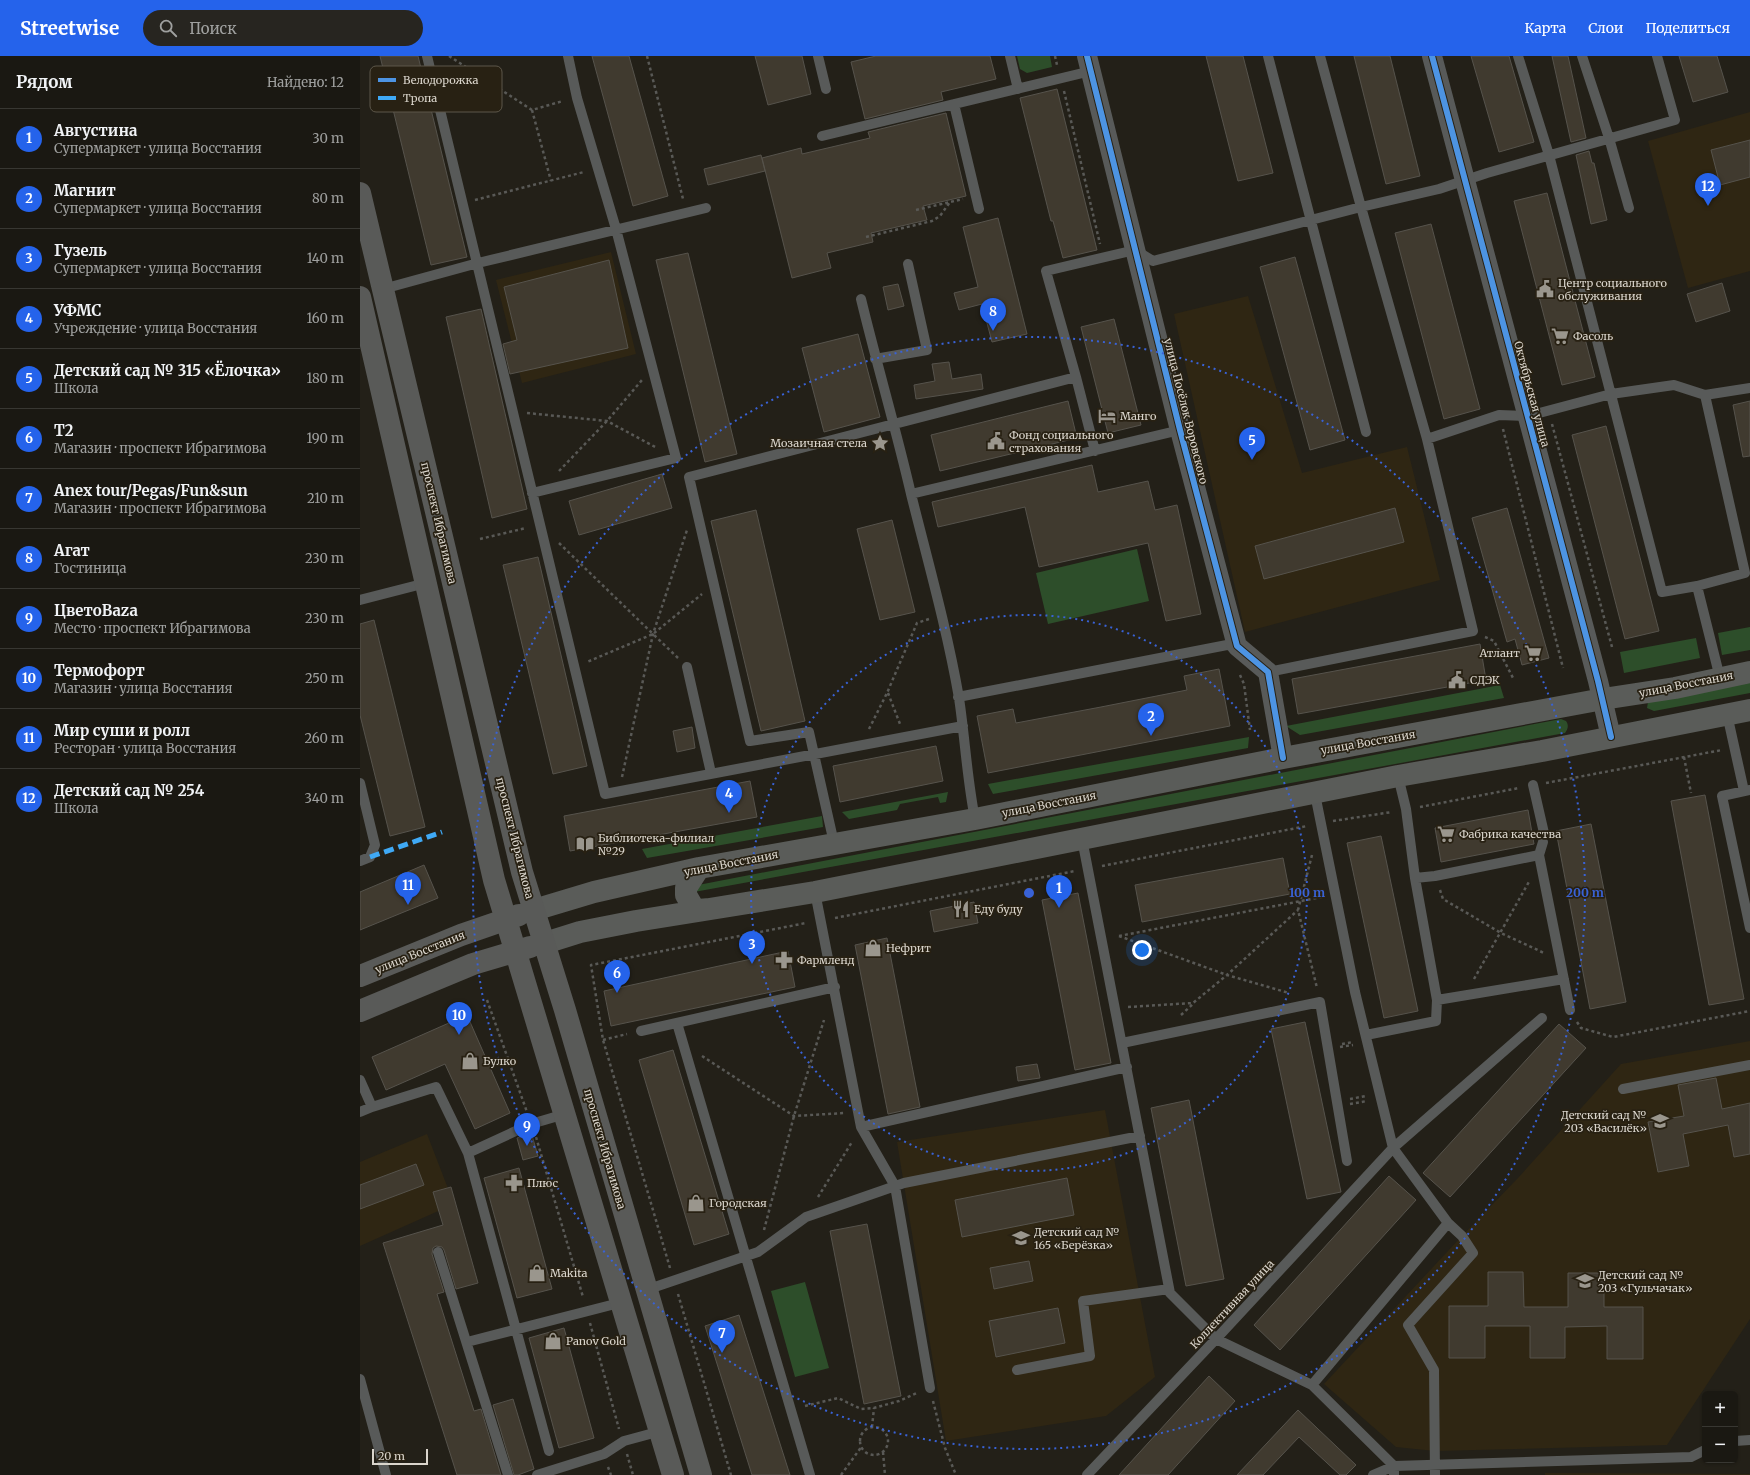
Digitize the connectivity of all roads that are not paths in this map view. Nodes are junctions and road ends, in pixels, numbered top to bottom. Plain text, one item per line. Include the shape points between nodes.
1 (427, 56) edge
2 (568, 56) edge
3 (818, 56) edge
4 (1010, 56) edge
5 (1268, 56) edge
6 (1320, 56) edge
7 (1432, 56) edge
8 (1518, 56) edge
9 (1582, 56) edge
10 (1657, 56) edge
11 (1089, 64) edge
12 (429, 66) edge
13 (826, 89) dead end
14 (1018, 89) junction
15 (954, 104) junction
16 (441, 112) edge
17 (822, 136) dead end
18 (1609, 138) junction
19 (1549, 155) junction
20 (1465, 179) junction
21 (360, 193) edge
22 (706, 208) dead end
23 (1361, 208) junction
24 (1629, 208) dead end
25 (979, 209) dead end
26 (1311, 220) junction
27 (616, 228) junction
28 (1135, 250) junction
29 (478, 263) junction
30 (908, 264) dead end
31 (383, 290) junction
32 (360, 297) edge
33 (861, 299) dead end
34 (364, 333) edge
35 (875, 359) junction
36 (1076, 377) junction
37 (1750, 388) edge
38 (1611, 394) junction
39 (1705, 395) junction
40 (1528, 416) junction
41 (894, 424) junction
42 (1180, 430) junction
43 (1366, 432) dead end
44 (1427, 439) junction
45 (1095, 451) junction
46 (536, 492) junction
47 (911, 494) junction
48 (426, 583) junction
49 (1697, 586) junction
50 (360, 600) edge
51 (1232, 646) junction
52 (688, 667) road end
53 (1268, 672) junction
54 (1750, 672) edge
55 (1720, 678) junction
56 (958, 697) junction
57 (1603, 699) junction
58 (1750, 710) edge
59 (1727, 714) junction
60 (963, 726) junction
61 (1611, 737) junction
62 (813, 754) junction
63 (1283, 758) junction
64 (711, 773) junction
65 (1398, 776) junction
66 (360, 783) edge
67 (1533, 785) road end
68 (1747, 790) edge
69 (1315, 794) junction
70 (975, 819) junction
71 (1082, 839) junction
72 (834, 843) junction
73 (1540, 858) junction
74 (360, 861) edge
75 (699, 868) junction
76 (1415, 878) junction
77 (816, 892) junction
78 (712, 909) junction
79 (534, 910) junction
80 (506, 920) junction
81 (1750, 928) edge
82 (545, 943) junction
83 (516, 951) junction
84 (360, 976) edge
85 (1564, 980) junction
86 (835, 987) junction
87 (1437, 1000) junction
88 (1570, 1010) road end
89 (360, 1011) edge
90 (1542, 1018) dead end
91 (676, 1023) junction
92 (641, 1032) road end
93 (1367, 1039) junction
94 (1122, 1043) junction
95 (1750, 1065) edge
96 (1127, 1067) junction
97 (360, 1080) edge
98 (1623, 1089) dead end
99 (372, 1107) junction
100 (360, 1112) edge
101 (565, 1114) junction
102 (861, 1127) junction
103 (1140, 1136) junction
104 (1393, 1148) junction
105 (468, 1153) junction
106 (1348, 1161) dead end
107 (895, 1186) junction
108 (1448, 1223) junction
109 (438, 1252) dead end
110 (746, 1256) junction
111 (1169, 1289) junction
112 (646, 1290) junction
113 (622, 1302) junction
114 (515, 1330) junction
115 (1216, 1339) junction
116 (467, 1342) junction
117 (1017, 1370) dead end
118 (360, 1379) edge
119 (1312, 1385) junction
120 (930, 1388) road end
121 (660, 1431) junction
122 (1750, 1440) edge
123 (1738, 1442) edge
124 (549, 1451) dead end
125 (1702, 1452) edge
126 (1394, 1470) edge
127 (1435, 1470) edge
128 (386, 1475) edge
129 (508, 1475) edge
130 (537, 1475) edge
131 (673, 1475) edge
132 (701, 1475) edge
133 (810, 1475) edge
134 (1087, 1475) edge
135 (1372, 1475) edge

1 - 12 lane
2 - 27 lane via 577,98
3 - 13 lane
4 - 14 lane
5 - 26 lane
6 - 23 lane
7 - 20 street, Октябрьская улица
8 - 19 lane
9 - 18 lane
10 - 18 lane via 1675,120
11 - 14 lane via 1061,79
11 - 28 street, улица Посёлок Воровского
14 - 15 lane
15 - 17 lane
15 - 25 lane
16 - 29 lane
18 - 19 lane
18 - 24 lane
19 - 20 lane
19 - 38 lane
20 - 23 lane via 1439,189
20 - 40 street, Октябрьская улица
21 - 31 main road, проспект Ибрагимова
22 - 27 lane
23 - 26 lane
23 - 44 lane
26 - 28 lane via 1153,261
26 - 43 lane
27 - 29 lane
27 - 46 lane via 676,458
28 - 36 lane via 1046,271
28 - 42 street, улица Посёлок Воровского
29 - 31 lane
29 - 46 lane via 513,411
30 - 35 lane via 927,350
31 - 79 main road, проспект Ибрагимова via 522,872
32 - 34 main road
33 - 35 lane
34 - 48 main road
35 - 41 lane
36 - 41 lane
36 - 45 lane
37 - 39 lane
38 - 39 lane via 1674,385
38 - 40 lane
38 - 49 lane via 1662,592
39 - 49 lane via 1745,573
40 - 44 lane via 1499,415
40 - 57 street, Октябрьская улица
41 - 47 lane
41 - 62 lane via 689,477 750,741 808,732
42 - 45 lane
42 - 51 street, улица Посёлок Воровского
44 - 53 lane via 1473,631
45 - 47 lane
46 - 64 lane via 540,524 605,794
47 - 56 lane
48 - 50 lane
48 - 80 main road via 494,880
49 - 55 lane
51 - 53 street
51 - 56 lane
52 - 64 lane
53 - 63 street
54 - 55 main road, улица Восстания
55 - 57 main road, улица Восстания
56 - 60 lane
57 - 61 street, Октябрьская улица
57 - 63 main road, улица Восстания
58 - 59 main road
59 - 61 main road
59 - 68 lane
60 - 62 lane
60 - 70 lane via 968,781
61 - 65 main road
62 - 64 lane
62 - 72 lane
63 - 70 main road, улица Восстания
65 - 69 main road
65 - 76 lane via 1406,809
66 - 74 lane via 375,845 370,857
67 - 73 lane via 1544,838
68 - 81 lane via 1722,796
69 - 71 main road
69 - 93 lane via 1334,894
70 - 72 main road, улица Восстания
71 - 77 main road
71 - 94 lane
72 - 75 main road, улица Восстания
73 - 76 lane
73 - 85 lane
75 - 78 main road via 686,888 686,895 692,907 698,910
75 - 79 main road, улица Восстания via 594,892
76 - 87 lane
77 - 78 main road
77 - 86 lane
78 - 82 main road via 585,931
79 - 80 main road, улица Восстания
79 - 82 main road, проспект Ибрагимова
80 - 83 main road
80 - 84 main road, улица Восстания
82 - 83 main road
82 - 112 main road, проспект Ибрагимова
83 - 89 main road via 473,964
83 - 101 main road
85 - 87 lane
85 - 88 lane
86 - 91 lane
86 - 102 lane
87 - 93 lane via 1436,1021
90 - 104 lane, Коллективная улица
91 - 92 lane
91 - 110 lane
93 - 104 lane
94 - 96 lane
94 - 106 lane via 1320,1002
95 - 98 lane
96 - 102 lane
96 - 103 lane
97 - 99 lane
99 - 100 lane
99 - 105 lane via 436,1087
101 - 105 lane via 532,1124
101 - 113 main road
102 - 107 lane
103 - 107 lane
103 - 111 lane
104 - 108 lane
104 - 115 lane, Коллективная улица
105 - 114 lane
107 - 110 lane via 806,1216 758,1252
107 - 120 lane
108 - 119 lane
108 - 127 lane via 1462,1236 1473,1253 1408,1325 1434,1370
109 - 116 lane
110 - 112 lane
110 - 133 lane
111 - 115 lane via 1170,1293
111 - 117 lane via 1083,1301 1090,1356
112 - 132 main road, проспект Ибрагимова
113 - 114 lane
113 - 121 main road
114 - 116 lane
114 - 124 lane
115 - 119 lane
115 - 134 lane, Коллективная улица
116 - 129 lane
118 - 128 lane
119 - 126 lane
121 - 130 lane via 624,1442 604,1454
121 - 131 main road
122 - 123 lane
125 - 127 lane via 1691,1457
126 - 127 lane
126 - 135 lane

